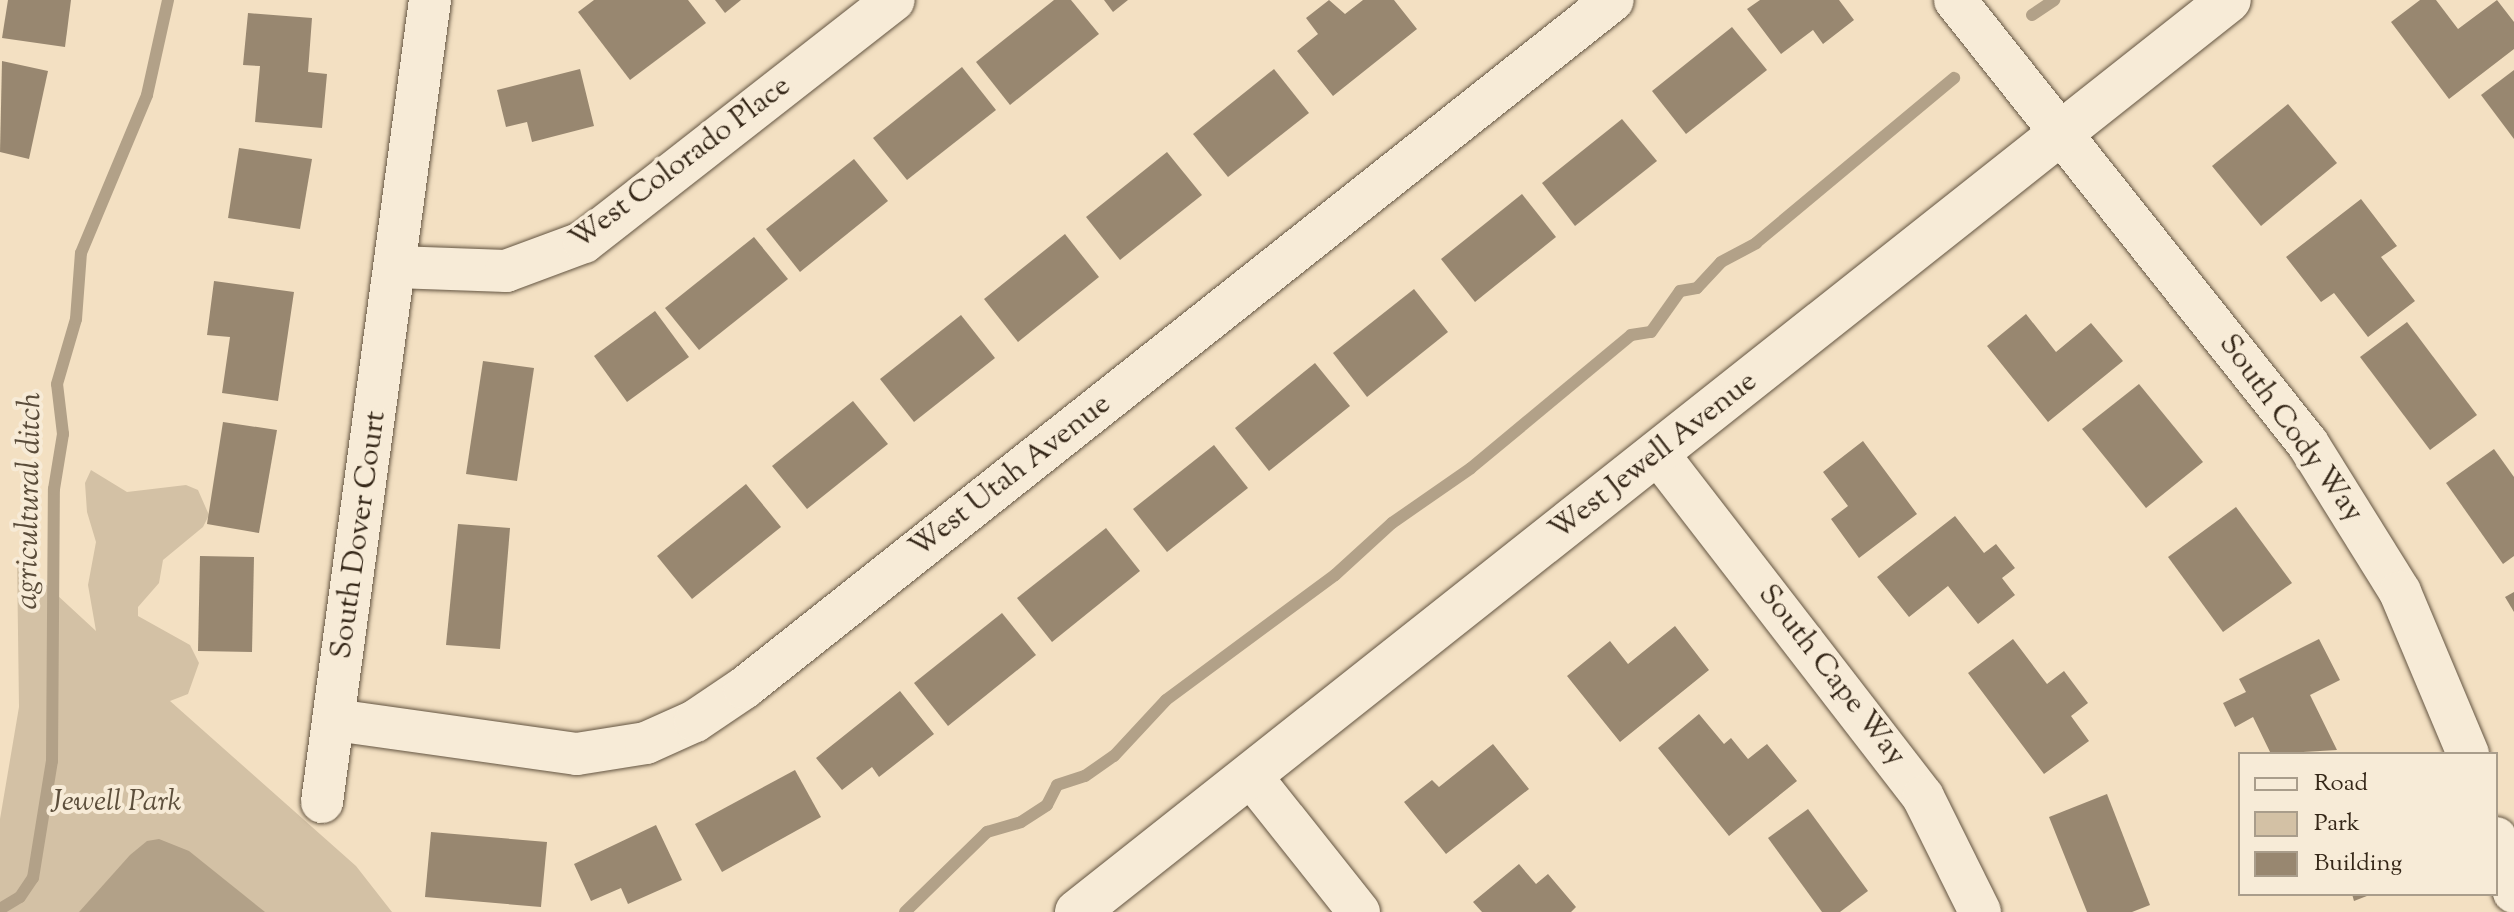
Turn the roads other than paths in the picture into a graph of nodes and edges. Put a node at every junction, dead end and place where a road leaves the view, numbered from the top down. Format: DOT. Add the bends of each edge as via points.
graph roads {
  1 [pos="430,0"];
  2 [pos="894,0"];
  3 [pos="1613,0"];
  4 [pos="1955,0"];
  5 [pos="2229,0"];
  6 [pos="2062,133"];
  7 [pos="396,267"];
  8 [pos="1658,454"];
  9 [pos="335,720"];
  10 [pos="2467,752"];
  11 [pos="1250,775"];
  12 [pos="322,802"];
  13 [pos="2498,844"];
  14 [pos="2514,892"];
  15 [pos="1077,912"];
  16 [pos="1359,912"];
  17 [pos="1980,912"];
  1 -- 7 [label="street, South Dover Court"];
  2 -- 7 [label="street, West Colorado Place" via="584,242 506,271"];
  3 -- 9 [label="street, West Utah Avenue" via="744,688 695,721 646,743 577,754"];
  4 -- 6 [label="street, South Cody Way"];
  5 -- 6 [label="main road, West Jewell Avenue"];
  6 -- 8 [label="main road, West Jewell Avenue"];
  6 -- 10 [label="street, South Cody Way" via="2308,444 2346,500 2422,636"];
  7 -- 9 [label="street, South Dover Court"];
  8 -- 11 [label="main road, West Jewell Avenue"];
  8 -- 17 [label="street, South Cape Way" via="1915,787 1948,839"];
  9 -- 12 [label="street, South Dover Court"];
  11 -- 15 [label="main road, West Jewell Avenue"];
  11 -- 16 [label="street"];
  13 -- 14 [label="street"];
}
